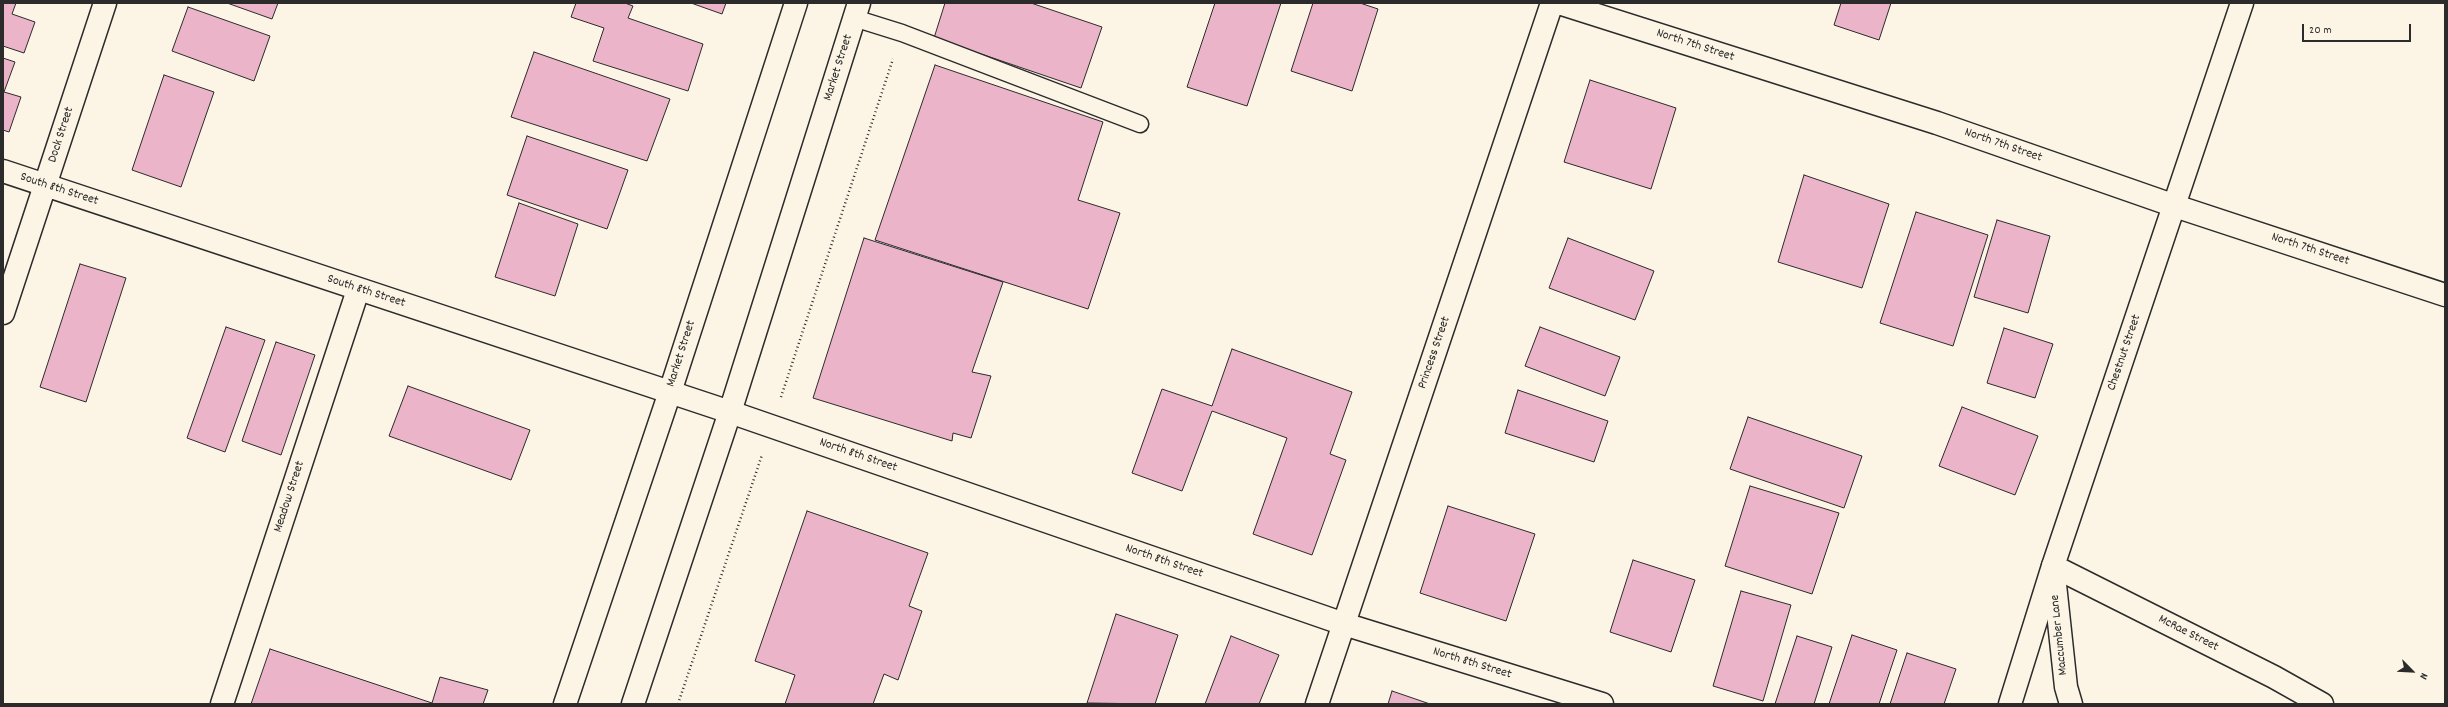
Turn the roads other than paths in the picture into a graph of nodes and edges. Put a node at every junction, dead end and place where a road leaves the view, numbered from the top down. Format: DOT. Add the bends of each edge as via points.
graph roads {
  1 [pos="105,3"];
  2 [pos="796,3"];
  3 [pos="1552,3"];
  4 [pos="1559,3"];
  5 [pos="2242,3"];
  6 [pos="857,11"];
  7 [pos="1140,124"];
  8 [pos="3,171"];
  9 [pos="45,185"];
  10 [pos="2175,206"];
  11 [pos="358,290"];
  12 [pos="2445,295"];
  13 [pos="3,313"];
  14 [pos="670,392"];
  15 [pos="730,412"];
  16 [pos="2053,566"];
  17 [pos="1344,624"];
  18 [pos="222,704"];
  19 [pos="565,704"];
  20 [pos="632,704"];
  21 [pos="1318,704"];
  22 [pos="1602,704"];
  23 [pos="2010,704"];
  24 [pos="2072,704"];
  25 [pos="2322,704"];
  1 -- 9 [label="street, Dock Street"];
  2 -- 14 [label="street, Market Street"];
  3 -- 17 [label="street, Princess Street"];
  4 -- 10 [label="street, North 7th Street" via="1937,123"];
  5 -- 10 [label="street, Chestnut Street"];
  6 -- 7 [label="lane" via="902,32"];
  6 -- 15 [label="street, Market Street"];
  8 -- 9 [label="street, South 8th Street"];
  9 -- 11 [label="street, South 8th Street"];
  9 -- 13 [label="street, Dock Street"];
  10 -- 12 [label="street, North 7th Street"];
  10 -- 16 [label="street, Chestnut Street"];
  11 -- 14 [label="street, South 8th Street"];
  11 -- 18 [label="street, Meadow Street"];
  14 -- 15 [label="street, South 8th Street"];
  14 -- 19 [label="street, Market Street"];
  15 -- 17 [label="street, North 8th Street"];
  15 -- 20 [label="street, Market Street"];
  16 -- 23 [label="street, Chestnut Street"];
  16 -- 24 [label="street, Maccumber Lane" via="2066,686"];
  16 -- 25 [label="street, McRae Street" via="2274,677"];
  17 -- 21 [label="street, Princess Street"];
  17 -- 22 [label="street, North 8th Street"];
}
